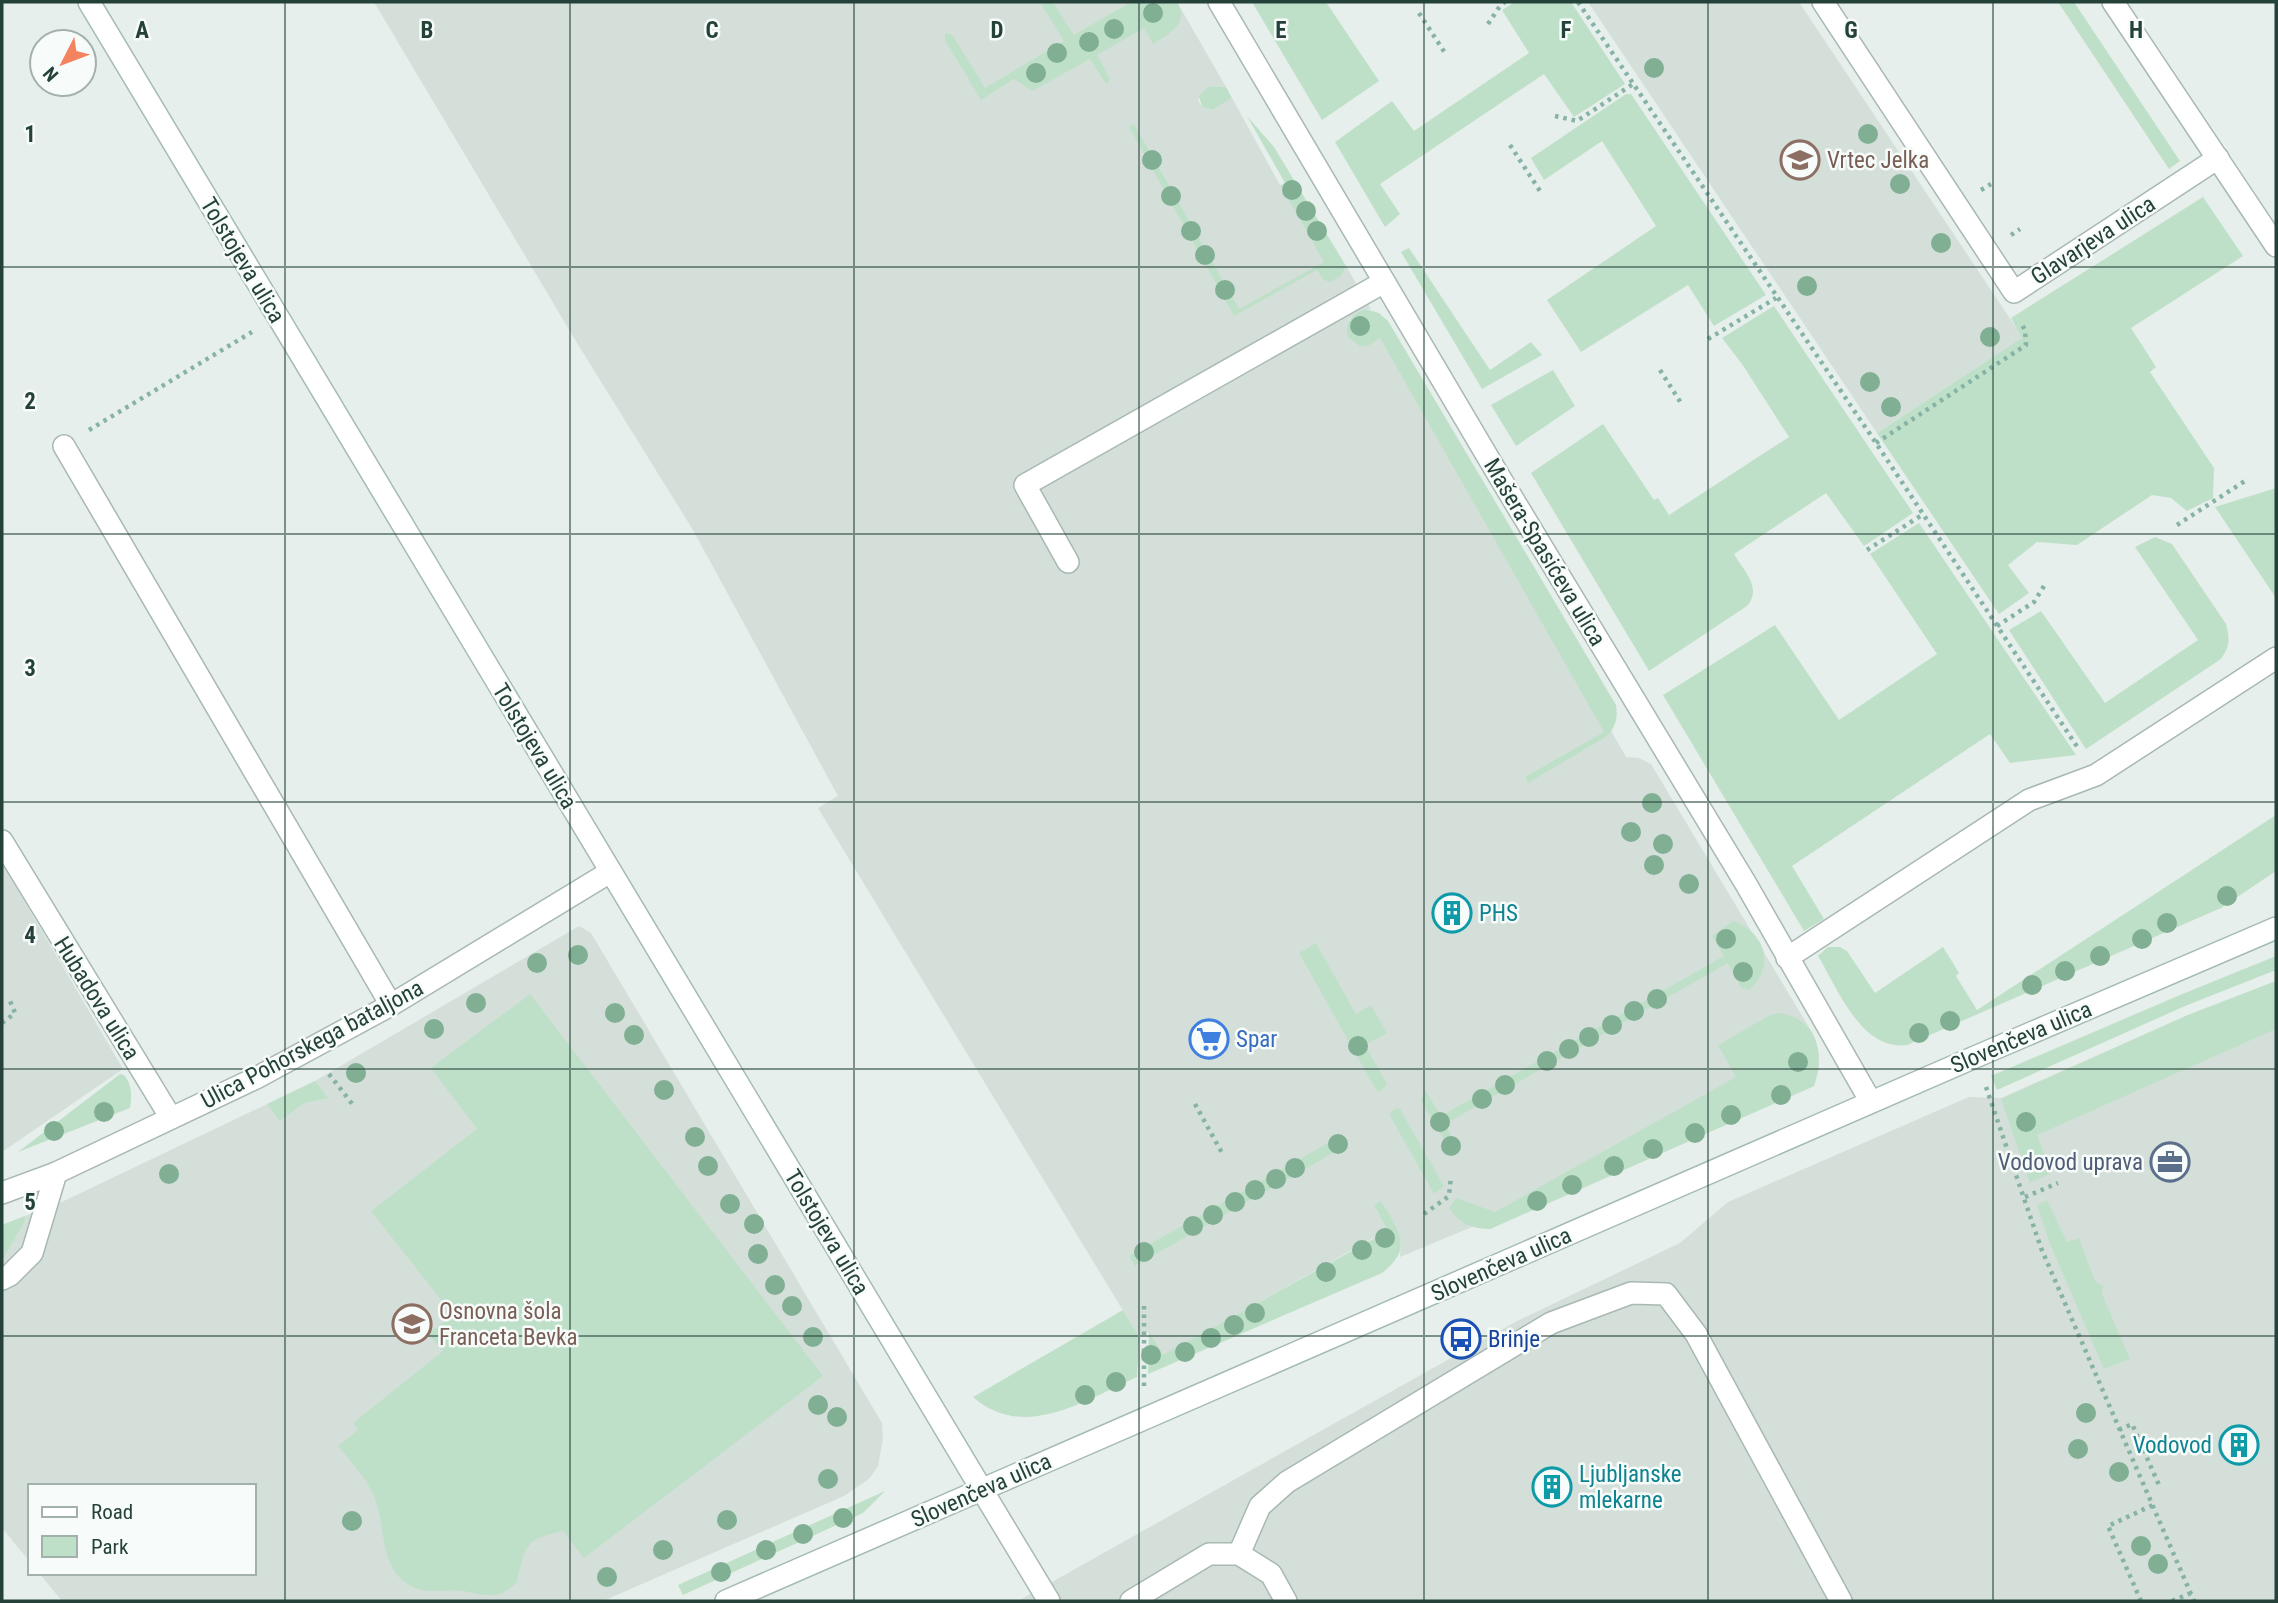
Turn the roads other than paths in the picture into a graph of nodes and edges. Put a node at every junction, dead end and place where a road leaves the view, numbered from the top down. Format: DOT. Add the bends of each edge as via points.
graph roads {
  1 [pos="89,2"];
  2 [pos="1219,2"];
  3 [pos="1822,2"];
  4 [pos="2113,2"];
  5 [pos="2218,158"];
  6 [pos="2276,246"];
  7 [pos="1384,282"];
  8 [pos="64,446"];
  9 [pos="1068,562"];
  10 [pos="2276,658"];
  11 [pos="2,841"];
  12 [pos="610,872"];
  13 [pos="2276,928"];
  14 [pos="1787,958"];
  15 [pos="391,1005"];
  16 [pos="1871,1102"];
  17 [pos="171,1118"];
  18 [pos="56,1173"];
  19 [pos="2,1193"];
  20 [pos="2,1279"];
  21 [pos="982,1490"];
  22 [pos="1239,1554"];
  23 [pos="726,1601"];
  24 [pos="1049,1601"];
  25 [pos="1130,1601"];
  26 [pos="1286,1601"];
  27 [pos="1841,1601"];
  1 -- 12 [label="street, Tolstojeva ulica"];
  2 -- 7 [label="street, Mašera-Spasićeva ulica"];
  3 -- 5 [label="street, Glavarjeva ulica" via="2014,292"];
  4 -- 5 [label="street"];
  5 -- 6 [label="street"];
  7 -- 9 [label="street" via="1025,485"];
  7 -- 14 [label="street, Mašera-Spasićeva ulica"];
  8 -- 15 [label="street"];
  10 -- 14 [label="street" via="2096,775 2029,800"];
  11 -- 17 [label="street, Hubadova ulica"];
  12 -- 15 [label="street, Ulica Pohorskega bataljona"];
  12 -- 21 [label="street, Tolstojeva ulica"];
  13 -- 16 [label="street, Slovenčeva ulica"];
  14 -- 16 [label="street, Mašera-Spasićeva ulica"];
  15 -- 17 [label="street, Ulica Pohorskega bataljona"];
  16 -- 21 [label="street, Slovenčeva ulica"];
  17 -- 18 [label="street, Ulica Pohorskega bataljona"];
  18 -- 19 [label="street, Ulica Pohorskega bataljona"];
  18 -- 20 [label="street" via="32,1253"];
  21 -- 23 [label="street, Slovenčeva ulica"];
  21 -- 24 [label="street, Tolstojeva ulica"];
  22 -- 25 [label="street" via="1209,1554"];
  22 -- 26 [label="street" via="1271,1574"];
  22 -- 27 [label="street" via="1261,1506 1287,1482 1551,1323 1631,1293 1666,1294 1696,1334"];
}
